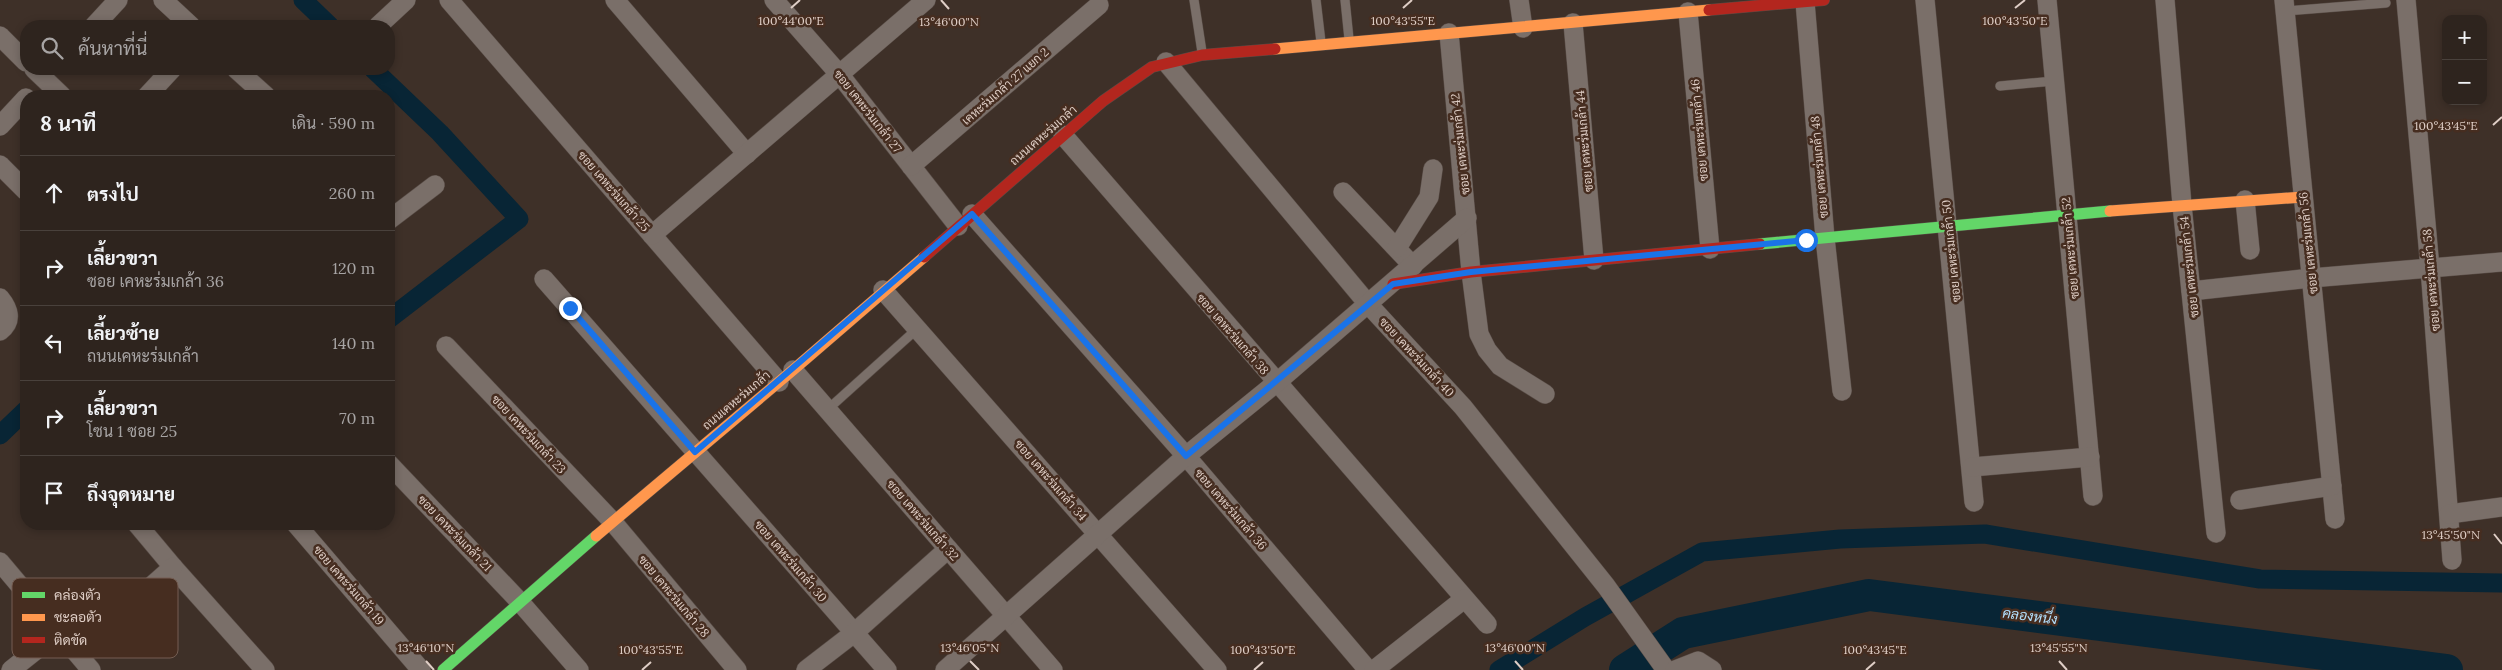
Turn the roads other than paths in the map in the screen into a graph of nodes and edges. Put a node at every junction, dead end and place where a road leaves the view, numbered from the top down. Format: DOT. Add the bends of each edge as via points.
graph roads {
  1 [pos="118,0"];
  2 [pos="163,0"];
  3 [pos="406,0"];
  4 [pos="450,0"];
  5 [pos="615,0"];
  6 [pos="774,0"];
  7 [pos="926,0"];
  8 [pos="1194,0"];
  9 [pos="1316,0"];
  10 [pos="1346,0"];
  11 [pos="1519,0"];
  12 [pos="1824,0"];
  13 [pos="1925,0"];
  14 [pos="2047,0"];
  15 [pos="2165,0"];
  16 [pos="2406,0"];
  17 [pos="1805,2"];
  18 [pos="2386,3"];
  19 [pos="1099,5"];
  20 [pos="2284,5"];
  21 [pos="1688,12"];
  22 [pos="100,20"];
  23 [pos="185,20"];
  24 [pos="384,20"];
  25 [pos="1573,23"];
  26 [pos="1523,28"];
  27 [pos="1449,33"];
  28 [pos="0,36"];
  29 [pos="1350,42"];
  30 [pos="1321,44"];
  31 [pos="1202,55"];
  32 [pos="20,56"];
  33 [pos="1166,62"];
  34 [pos="42,75"];
  35 [pos="46,75"];
  36 [pos="166,75"];
  37 [pos="242,75"];
  38 [pos="840,75"];
  39 [pos="2054,80"];
  40 [pos="2000,86"];
  41 [pos="32,90"];
  42 [pos="58,90"];
  43 [pos="153,90"];
  44 [pos="258,90"];
  45 [pos="20,105"];
  46 [pos="0,126"];
  47 [pos="1062,135"];
  48 [pos="747,154"];
  49 [pos="0,165"];
  50 [pos="911,166"];
  51 [pos="1433,169"];
  52 [pos="20,185"];
  53 [pos="436,185"];
  54 [pos="1343,192"];
  55 [pos="2303,197"];
  56 [pos="2245,200"];
  57 [pos="2182,205"];
  58 [pos="395,213"];
  59 [pos="2066,214"];
  60 [pos="1467,218"];
  61 [pos="965,220"];
  62 [pos="1949,226"];
  63 [pos="652,235"];
  64 [pos="1825,238"];
  65 [pos="1397,248"];
  66 [pos="1710,249"];
  67 [pos="2250,250"];
  68 [pos="1594,260"];
  69 [pos="2502,262"];
  70 [pos="1470,263"];
  71 [pos="1413,266"];
  72 [pos="2430,268"];
  73 [pos="544,278"];
  74 [pos="2311,278"];
  75 [pos="1393,284"];
  76 [pos="883,290"];
  77 [pos="2192,291"];
  78 [pos="0,298"];
  79 [pos="1368,304"];
  80 [pos="918,329"];
  81 [pos="0,331"];
  82 [pos="446,346"];
  83 [pos="786,376"];
  84 [pos="1276,383"];
  85 [pos="1842,391"];
  86 [pos="1545,394"];
  87 [pos="827,410"];
  88 [pos="695,452"];
  89 [pos="1186,456"];
  90 [pos="2090,457"];
  91 [pos="1972,467"];
  92 [pos="395,470"];
  93 [pos="2332,486"];
  94 [pos="2093,496"];
  95 [pos="2240,500"];
  96 [pos="1974,502"];
  97 [pos="2502,507"];
  98 [pos="2449,514"];
  99 [pos="2335,519"];
  100 [pos="612,522"];
  101 [pos="142,530"];
  102 [pos="301,530"];
  103 [pos="1097,533"];
  104 [pos="2216,533"];
  105 [pos="948,549"];
  106 [pos="2452,560"];
  107 [pos="0,562"];
  108 [pos="173,568"];
  109 [pos="14,578"];
  110 [pos="162,578"];
  111 [pos="1464,600"];
  112 [pos="520,602"];
  113 [pos="1006,614"];
  114 [pos="1487,624"];
  115 [pos="854,633"];
  116 [pos="26,658"];
  117 [pos="82,658"];
  118 [pos="11,670"];
  119 [pos="91,670"];
  120 [pos="265,670"];
  121 [pos="421,670"];
  122 [pos="443,670"];
  123 [pos="579,670"];
  124 [pos="737,670"];
  125 [pos="806,670"];
  126 [pos="887,670"];
  127 [pos="945,670"];
  128 [pos="1053,670"];
  129 [pos="1217,670"];
  130 [pos="1368,670"];
  131 [pos="1374,670"];
  132 [pos="1666,670"];
  133 [pos="1675,670"];
  134 [pos="1712,670"];
  1 -- 22 [label="street"];
  2 -- 23 [label="street"];
  3 -- 24 [label="street"];
  4 -- 63 [label="street, ซอย เคหะร่มเกล้า 25"];
  5 -- 48 [label="street"];
  6 -- 38 [label="street, ซอย เคหะร่มเกล้า 27"];
  7 -- 38 [label="street"];
  8 -- 31 [label="lane"];
  9 -- 30 [label="lane"];
  10 -- 29 [label="lane"];
  11 -- 26 [label="street"];
  12 -- 17 [label="street, ถนนเคหะร่มเกล้า"];
  13 -- 62 [label="street, ซอย เคหะร่มเกล้า 50"];
  14 -- 39 [label="street, ซอย เคหะร่มเกล้า 52"];
  15 -- 57 [label="street, ซอย เคหะร่มเกล้า 54"];
  16 -- 72 [label="street, ซอย เคหะร่มเกล้า 58"];
  17 -- 21 [label="street, ถนนเคหะร่มเกล้า"];
  17 -- 64 [label="street, ซอย เคหะร่มเกล้า 48"];
  18 -- 20 [label="lane"];
  19 -- 50 [label="street, เคหะร่มเกล้า 27 แยก 2"];
  20 -- 55 [label="street, ซอย เคหะร่มเกล้า 56"];
  21 -- 25 [label="street, ถนนเคหะร่มเกล้า"];
  21 -- 66 [label="street, ซอย เคหะร่มเกล้า 46"];
  25 -- 26 [label="street, ถนนเคหะร่มเกล้า"];
  25 -- 68 [label="street, ซอย เคหะร่มเกล้า 44"];
  26 -- 27 [label="street, ถนนเคหะร่มเกล้า"];
  27 -- 29 [label="street, ถนนเคหะร่มเกล้า"];
  27 -- 60 [label="street, ซอย เคหะร่มเกล้า 42"];
  28 -- 32 [label="street"];
  29 -- 30 [label="street, ถนนเคหะร่มเกล้า"];
  30 -- 31 [label="street, ถนนเคหะร่มเกล้า"];
  31 -- 33 [label="street, ถนนเคหะร่มเกล้า"];
  33 -- 47 [label="street, ถนนเคหะร่มเกล้า" via="1128,81"];
  33 -- 79 [label="street, ซอย เคหะร่มเกล้า 40"];
  34 -- 41 [label="street"];
  35 -- 42 [label="street"];
  36 -- 43 [label="street"];
  37 -- 44 [label="street"];
  38 -- 48 [label="street"];
  38 -- 50 [label="street, ซอย เคหะร่มเกล้า 27"];
  39 -- 40 [label="lane"];
  39 -- 59 [label="street, ซอย เคหะร่มเกล้า 52"];
  45 -- 46 [label="street"];
  47 -- 61 [label="street, ถนนเคหะร่มเกล้า"];
  47 -- 84 [label="street, ซอย เคหะร่มเกล้า 38"];
  48 -- 63 [label="street"];
  49 -- 52 [label="street"];
  50 -- 61 [label="street, ซอย เคหะร่มเกล้า 27"];
  51 -- 65 [label="street" via="1429,197"];
  53 -- 58 [label="street"];
  54 -- 65 [label="street"];
  55 -- 56 [label="street"];
  55 -- 74 [label="street, ซอย เคหะร่มเกล้า 56"];
  56 -- 57 [label="street"];
  56 -- 67 [label="street"];
  57 -- 59 [label="street"];
  57 -- 77 [label="street, ซอย เคหะร่มเกล้า 54"];
  59 -- 62 [label="street"];
  59 -- 90 [label="street, ซอย เคหะร่มเกล้า 52"];
  60 -- 70 [label="street, ซอย เคหะร่มเกล้า 42"];
  60 -- 71 [label="street"];
  61 -- 76 [label="street, ถนนเคหะร่มเกล้า"];
  61 -- 89 [label="street, ซอย เคหะร่มเกล้า 36"];
  62 -- 64 [label="street"];
  62 -- 91 [label="street, ซอย เคหะร่มเกล้า 50"];
  63 -- 83 [label="street, ซอย เคหะร่มเกล้า 25"];
  64 -- 66 [label="street"];
  64 -- 85 [label="street, ซอย เคหะร่มเกล้า 48"];
  65 -- 71 [label="street"];
  66 -- 68 [label="street"];
  68 -- 70 [label="street"];
  69 -- 72 [label="street"];
  70 -- 75 [label="street"];
  70 -- 86 [label="street, ซอย เคหะร่มเกล้า 42" via="1479,334 1487,350 1500,366"];
  71 -- 75 [label="street"];
  72 -- 74 [label="street"];
  72 -- 98 [label="street, ซอย เคหะร่มเกล้า 58"];
  73 -- 88 [label="street, ซอย เคหะร่มเกล้า 30"];
  74 -- 77 [label="street"];
  74 -- 93 [label="street, ซอย เคหะร่มเกล้า 56"];
  75 -- 79 [label="street"];
  76 -- 80 [label="street, ซอย เคหะร่มเกล้า 34"];
  76 -- 83 [label="street, ถนนเคหะร่มเกล้า"];
  77 -- 104 [label="street, ซอย เคหะร่มเกล้า 54"];
  78 -- 81 [label="street" via="8,308 9,316"];
  79 -- 84 [label="street"];
  79 -- 132 [label="street, ซอย เคหะร่มเกล้า 40" via="1463,407 1606,586"];
  80 -- 87 [label="lane"];
  80 -- 103 [label="street, ซอย เคหะร่มเกล้า 34"];
  82 -- 100 [label="street, ซอย เคหะร่มเกล้า 23"];
  83 -- 87 [label="street, ซอย เคหะร่มเกล้า 32"];
  83 -- 88 [label="street, ถนนเคหะร่มเกล้า"];
  84 -- 89 [label="street"];
  84 -- 111 [label="street, ซอย เคหะร่มเกล้า 38"];
  87 -- 105 [label="street, ซอย เคหะร่มเกล้า 32"];
  88 -- 100 [label="street, ถนนเคหะร่มเกล้า"];
  88 -- 115 [label="street, ซอย เคหะร่มเกล้า 30"];
  89 -- 103 [label="street"];
  89 -- 130 [label="street, ซอย เคหะร่มเกล้า 36"];
  90 -- 91 [label="street"];
  90 -- 94 [label="street, ซอย เคหะร่มเกล้า 52"];
  91 -- 96 [label="street, ซอย เคหะร่มเกล้า 50"];
  92 -- 112 [label="street, ซอย เคหะร่มเกล้า 21"];
  93 -- 95 [label="street"];
  93 -- 99 [label="street, ซอย เคหะร่มเกล้า 56"];
  97 -- 98 [label="street"];
  98 -- 106 [label="street, ซอย เคหะร่มเกล้า 58"];
  100 -- 112 [label="street, ถนนเคหะร่มเกล้า"];
  100 -- 124 [label="street, ซอย เคหะร่มเกล้า 28"];
  101 -- 108 [label="street"];
  102 -- 121 [label="street, ซอย เคหะร่มเกล้า 19"];
  103 -- 113 [label="street"];
  103 -- 129 [label="street, ซอย เคหะร่มเกล้า 34"];
  105 -- 113 [label="street, ซอย เคหะร่มเกล้า 32"];
  105 -- 115 [label="street"];
  107 -- 109 [label="street"];
  108 -- 110 [label="street"];
  108 -- 120 [label="street"];
  111 -- 114 [label="street, ซอย เคหะร่มเกล้า 38"];
  111 -- 131 [label="street"];
  112 -- 122 [label="street, ถนนเคหะร่มเกล้า"];
  112 -- 123 [label="street, ซอย เคหะร่มเกล้า 21"];
  113 -- 127 [label="street"];
  113 -- 128 [label="street, ซอย เคหะร่มเกล้า 32"];
  115 -- 125 [label="street"];
  115 -- 126 [label="street, ซอย เคหะร่มเกล้า 30"];
  116 -- 118 [label="street"];
  117 -- 119 [label="street"];
  133 -- 134 [label="street" via="1698,661"];
}
